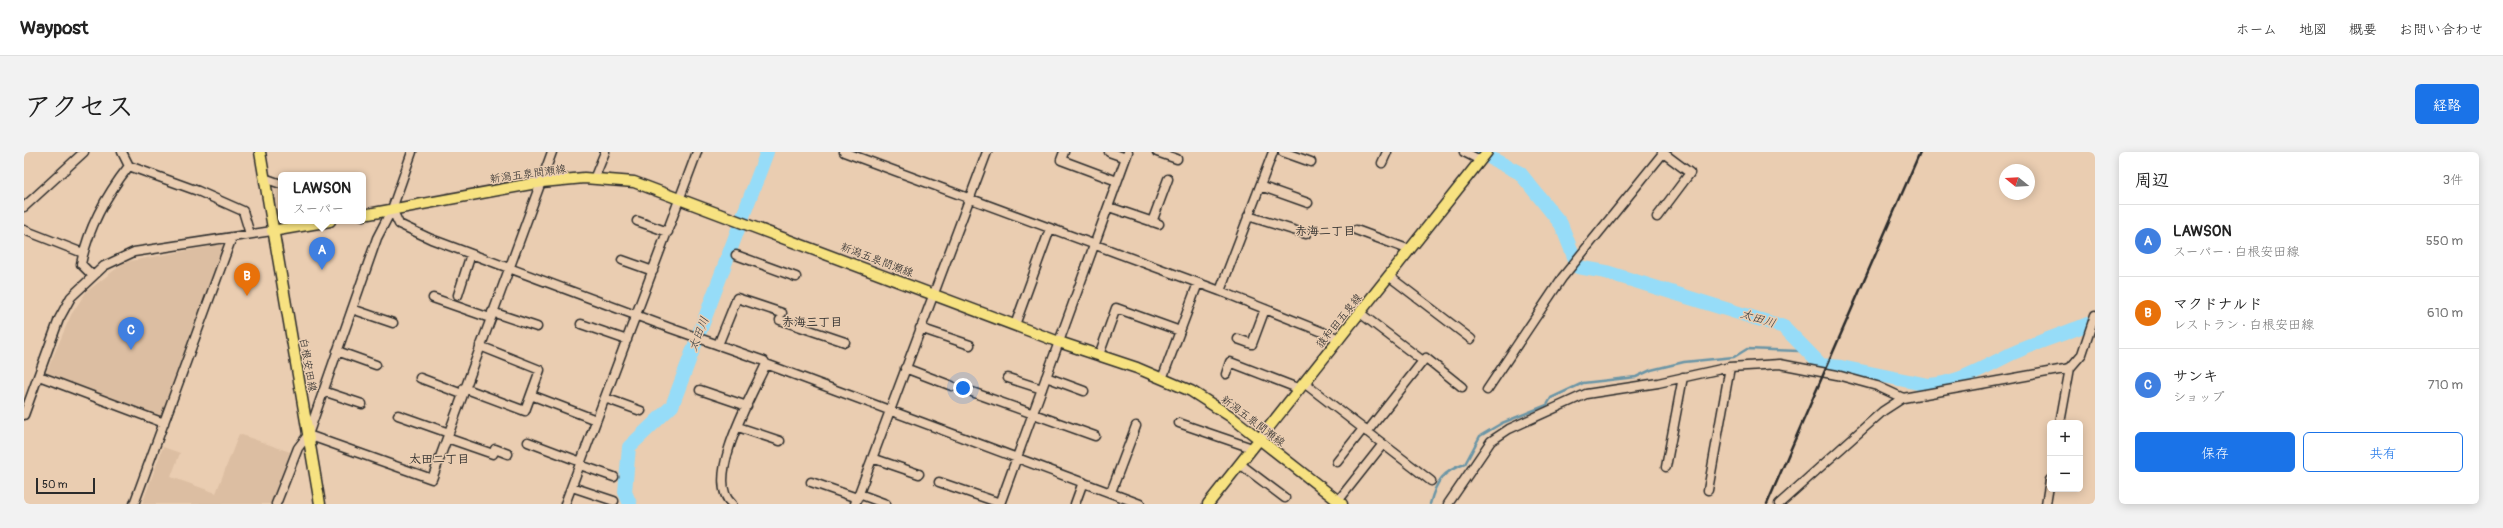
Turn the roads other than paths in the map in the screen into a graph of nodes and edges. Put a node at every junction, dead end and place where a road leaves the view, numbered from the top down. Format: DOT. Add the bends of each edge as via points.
graph roads {
  1 [pos="84,152"];
  2 [pos="122,152"];
  3 [pos="412,152"];
  4 [pos="552,152"];
  5 [pos="605,152"];
  6 [pos="697,152"];
  7 [pos="844,152"];
  8 [pos="987,152"];
  9 [pos="1064,152"];
  10 [pos="1109,152"];
  11 [pos="1157,152"];
  12 [pos="1273,152"];
  13 [pos="1283,152"];
  14 [pos="1387,152"];
  15 [pos="1464,152"];
  16 [pos="1663,152"];
  17 [pos="263,153"];
  18 [pos="1127,155"];
  19 [pos="1483,156"];
  20 [pos="1178,159"];
  21 [pos="1311,162"];
  22 [pos="1382,163"];
  23 [pos="129,166"];
  24 [pos="264,178"];
  25 [pos="594,179"];
  26 [pos="1168,179"];
  27 [pos="542,182"];
  28 [pos="1118,182"];
  29 [pos="278,183"];
  30 [pos="1260,186"];
  31 [pos="680,198"];
  32 [pos="969,199"];
  33 [pos="1308,203"];
  34 [pos="24,207"];
  35 [pos="1109,207"];
  36 [pos="392,209"];
  37 [pos="366,214"];
  38 [pos="1248,216"];
  39 [pos="1657,217"];
  40 [pos="637,221"];
  41 [pos="313,224"];
  42 [pos="1050,229"];
  43 [pos="24,230"];
  44 [pos="1356,230"];
  45 [pos="272,231"];
  46 [pos="668,232"];
  47 [pos="250,234"];
  48 [pos="1306,234"];
  49 [pos="232,237"];
  50 [pos="1093,246"];
  51 [pos="1410,250"];
  52 [pos="83,253"];
  53 [pos="471,254"];
  54 [pos="736,254"];
  55 [pos="622,260"];
  56 [pos="509,268"];
  57 [pos="653,271"];
  58 [pos="92,275"];
  59 [pos="1390,276"];
  60 [pos="796,277"];
  61 [pos="1198,283"];
  62 [pos="1220,291"];
  63 [pos="933,293"];
  64 [pos="458,295"];
  65 [pos="433,298"];
  66 [pos="352,309"];
  67 [pos="1265,309"];
  68 [pos="1360,313"];
  69 [pos="2095,314"];
  70 [pos="491,315"];
  71 [pos="636,315"];
  72 [pos="393,323"];
  73 [pos="581,324"];
  74 [pos="1015,325"];
  75 [pos="537,327"];
  76 [pos="920,328"];
  77 [pos="1180,331"];
  78 [pos="1238,339"];
  79 [pos="1340,339"];
  80 [pos="1471,339"];
  81 [pos="627,340"];
  82 [pos="845,342"];
  83 [pos="1059,342"];
  84 [pos="718,345"];
  85 [pos="970,345"];
  86 [pos="480,346"];
  87 [pos="337,351"];
  88 [pos="1098,355"];
  89 [pos="1423,361"];
  90 [pos="766,364"];
  91 [pos="376,365"];
  92 [pos="1730,367"];
  93 [pos="905,368"];
  94 [pos="2070,368"];
  95 [pos="1226,374"];
  96 [pos="38,376"];
  97 [pos="1046,377"];
  98 [pos="1683,377"];
  99 [pos="420,378"];
  100 [pos="1008,378"];
  101 [pos="1162,379"];
  102 [pos="952,386"];
  103 [pos="1302,386"];
  104 [pos="1462,387"];
  105 [pos="700,390"];
  106 [pos="1042,390"];
  107 [pos="1487,390"];
  108 [pos="323,391"];
  109 [pos="463,391"];
  110 [pos="1084,391"];
  111 [pos="972,392"];
  112 [pos="531,395"];
  113 [pos="605,398"];
  114 [pos="1903,398"];
  115 [pos="362,404"];
  116 [pos="748,406"];
  117 [pos="890,409"];
  118 [pos="641,411"];
  119 [pos="1033,413"];
  120 [pos="24,415"];
  121 [pos="398,415"];
  122 [pos="596,420"];
  123 [pos="2061,420"];
  124 [pos="164,423"];
  125 [pos="1179,423"];
  126 [pos="1136,426"];
  127 [pos="738,427"];
  128 [pos="1365,430"];
  129 [pos="308,435"];
  130 [pos="448,436"];
  131 [pos="1095,436"];
  132 [pos="780,441"];
  133 [pos="528,442"];
  134 [pos="1255,444"];
  135 [pos="1383,444"];
  136 [pos="508,454"];
  137 [pos="872,458"];
  138 [pos="1017,458"];
  139 [pos="1337,462"];
  140 [pos="580,464"];
  141 [pos="1240,464"];
  142 [pos="1666,467"];
  143 [pos="919,474"];
  144 [pos="614,477"];
  145 [pos="1431,481"];
  146 [pos="811,482"];
  147 [pos="940,482"];
  148 [pos="1083,482"];
  149 [pos="572,487"];
  150 [pos="1708,490"];
  151 [pos="1111,492"];
  152 [pos="2048,492"];
  153 [pos="1285,498"];
  154 [pos="857,499"];
  155 [pos="614,501"];
  156 [pos="1340,502"];
  157 [pos="134,504"];
  158 [pos="276,504"];
  159 [pos="320,504"];
  160 [pos="565,504"];
  161 [pos="732,504"];
  162 [pos="886,504"];
  163 [pos="1000,504"];
  164 [pos="1075,504"];
  165 [pos="1140,504"];
  166 [pos="1208,504"];
  167 [pos="1448,504"];
  168 [pos="1779,504"];
  169 [pos="2046,504"];
  1 -- 34 [label="street"];
  2 -- 23 [label="street"];
  3 -- 36 [label="street"];
  4 -- 27 [label="street"];
  5 -- 25 [label="street"];
  6 -- 31 [label="street"];
  7 -- 32 [label="street"];
  8 -- 32 [label="street"];
  9 -- 28 [label="street" via="1061,160"];
  10 -- 18 [label="street"];
  11 -- 20 [label="street"];
  12 -- 30 [label="street"];
  13 -- 21 [label="street"];
  14 -- 22 [label="street"];
  15 -- 19 [label="street"];
  16 -- 39 [label="street" via="1690,173"];
  16 -- 107 [label="street" via="1572,265"];
  17 -- 24 [label="main road, 白根安田線"];
  18 -- 28 [label="street"];
  19 -- 51 [label="main road, 猿和田五泉線"];
  23 -- 47 [label="street" via="198,191 243,211"];
  23 -- 52 [label="street" via="109,192"];
  24 -- 29 [label="street"];
  24 -- 45 [label="main road, 白根安田線"];
  25 -- 27 [label="main road, 新潟五泉間瀬線"];
  25 -- 31 [label="main road, 新潟五泉間瀬線" via="634,182"];
  26 -- 35 [label="street" via="1156,223"];
  27 -- 36 [label="main road, 新潟五泉間瀬線"];
  27 -- 56 [label="street"];
  28 -- 35 [label="street"];
  30 -- 33 [label="street"];
  30 -- 38 [label="street"];
  31 -- 46 [label="street"];
  31 -- 63 [label="main road, 新潟五泉間瀬線"];
  32 -- 42 [label="street"];
  32 -- 63 [label="street"];
  35 -- 50 [label="street"];
  36 -- 37 [label="main road, 新潟五泉間瀬線"];
  36 -- 53 [label="street" via="399,224"];
  36 -- 66 [label="street" via="376,238"];
  38 -- 48 [label="street"];
  38 -- 62 [label="street"];
  40 -- 46 [label="street"];
  41 -- 45 [label="main road"];
  42 -- 50 [label="street"];
  42 -- 74 [label="street"];
  43 -- 52 [label="street"];
  44 -- 51 [label="street"];
  45 -- 47 [label="street"];
  45 -- 129 [label="main road, 白根安田線"];
  46 -- 57 [label="street"];
  47 -- 49 [label="street"];
  49 -- 58 [label="street" via="134,252 104,266"];
  49 -- 124 [label="street"];
  50 -- 61 [label="street"];
  50 -- 83 [label="street"];
  51 -- 59 [label="main road, 猿和田五泉線"];
  52 -- 58 [label="street" via="81,264"];
  53 -- 56 [label="street"];
  53 -- 64 [label="street"];
  54 -- 60 [label="street"];
  55 -- 57 [label="street"];
  56 -- 70 [label="street"];
  56 -- 71 [label="street"];
  57 -- 71 [label="street"];
  58 -- 96 [label="street" via="71,296"];
  59 -- 68 [label="main road, 猿和田五泉線"];
  59 -- 80 [label="street"];
  61 -- 62 [label="street"];
  61 -- 77 [label="street"];
  62 -- 67 [label="street"];
  63 -- 74 [label="main road, 新潟五泉間瀬線"];
  63 -- 76 [label="street"];
  65 -- 70 [label="street"];
  66 -- 72 [label="street"];
  66 -- 87 [label="street"];
  67 -- 78 [label="street" via="1252,344"];
  67 -- 79 [label="street"];
  68 -- 79 [label="main road, 猿和田五泉線"];
  68 -- 89 [label="street"];
  69 -- 94 [label="street" via="2082,354"];
  70 -- 75 [label="street"];
  70 -- 86 [label="street"];
  71 -- 81 [label="street"];
  71 -- 84 [label="street"];
  73 -- 81 [label="street"];
  74 -- 83 [label="main road, 新潟五泉間瀬線"];
  76 -- 85 [label="street"];
  76 -- 93 [label="street"];
  77 -- 88 [label="street" via="1116,308"];
  77 -- 101 [label="street"];
  79 -- 103 [label="main road, 猿和田五泉線"];
  81 -- 113 [label="street"];
  82 -- 84 [label="street" via="737,298"];
  83 -- 88 [label="main road, 新潟五泉間瀬線"];
  83 -- 97 [label="street"];
  84 -- 90 [label="street" via="764,361"];
  86 -- 109 [label="street"];
  86 -- 112 [label="street" via="540,370"];
  87 -- 91 [label="street"];
  87 -- 108 [label="street"];
  88 -- 101 [label="main road, 新潟五泉間瀬線"];
  89 -- 104 [label="street" via="1426,358"];
  89 -- 128 [label="street"];
  90 -- 116 [label="street"];
  90 -- 117 [label="street"];
  92 -- 98 [label="street"];
  92 -- 114 [label="street" via="1780,364 1857,380"];
  92 -- 150 [label="street"];
  93 -- 102 [label="street"];
  93 -- 117 [label="street"];
  94 -- 114 [label="street"];
  94 -- 123 [label="street"];
  95 -- 103 [label="street" via="1230,362"];
  96 -- 120 [label="street"];
  96 -- 124 [label="street"];
  97 -- 106 [label="street"];
  97 -- 110 [label="street"];
  98 -- 142 [label="street"];
  98 -- 167 [label="street" via="1586,394 1509,429 1491,442"];
  99 -- 109 [label="street"];
  100 -- 106 [label="street"];
  101 -- 134 [label="main road, 新潟五泉間瀬線" via="1190,391 1223,412"];
  103 -- 128 [label="street"];
  103 -- 134 [label="main road, 猿和田五泉線"];
  105 -- 116 [label="street"];
  106 -- 119 [label="street"];
  108 -- 115 [label="street"];
  108 -- 129 [label="street"];
  109 -- 112 [label="street" via="525,410"];
  109 -- 130 [label="street"];
  111 -- 119 [label="street"];
  112 -- 122 [label="street"];
  113 -- 118 [label="street"];
  113 -- 122 [label="street"];
  114 -- 168 [label="street" via="1883,411"];
  116 -- 127 [label="street"];
  117 -- 137 [label="street"];
  117 -- 138 [label="street"];
  119 -- 131 [label="street"];
  119 -- 138 [label="street"];
  121 -- 130 [label="street"];
  122 -- 140 [label="street"];
  124 -- 157 [label="street"];
  125 -- 134 [label="street"];
  126 -- 151 [label="street"];
  127 -- 132 [label="street"];
  127 -- 161 [label="street" via="724,459 722,482 728,501"];
  128 -- 135 [label="street"];
  128 -- 139 [label="street"];
  129 -- 130 [label="street" via="432,479"];
  129 -- 158 [label="street" via="298,448"];
  129 -- 159 [label="main road, 白根安田線"];
  130 -- 136 [label="street" via="493,454 495,450"];
  133 -- 140 [label="street"];
  134 -- 141 [label="main road, 猿和田五泉線"];
  134 -- 156 [label="main road, 新潟五泉間瀬線"];
  135 -- 145 [label="street"];
  135 -- 156 [label="street"];
  137 -- 143 [label="street"];
  137 -- 154 [label="street"];
  138 -- 148 [label="street"];
  138 -- 163 [label="street"];
  140 -- 144 [label="street"];
  140 -- 149 [label="street"];
  141 -- 153 [label="street"];
  141 -- 166 [label="main road, 猿和田五泉線"];
  146 -- 154 [label="street"];
  147 -- 163 [label="street"];
  148 -- 151 [label="street"];
  148 -- 164 [label="street"];
  149 -- 155 [label="street"];
  149 -- 160 [label="street"];
  151 -- 165 [label="street"];
  152 -- 169 [label="street"];
  154 -- 162 [label="street"];
}
